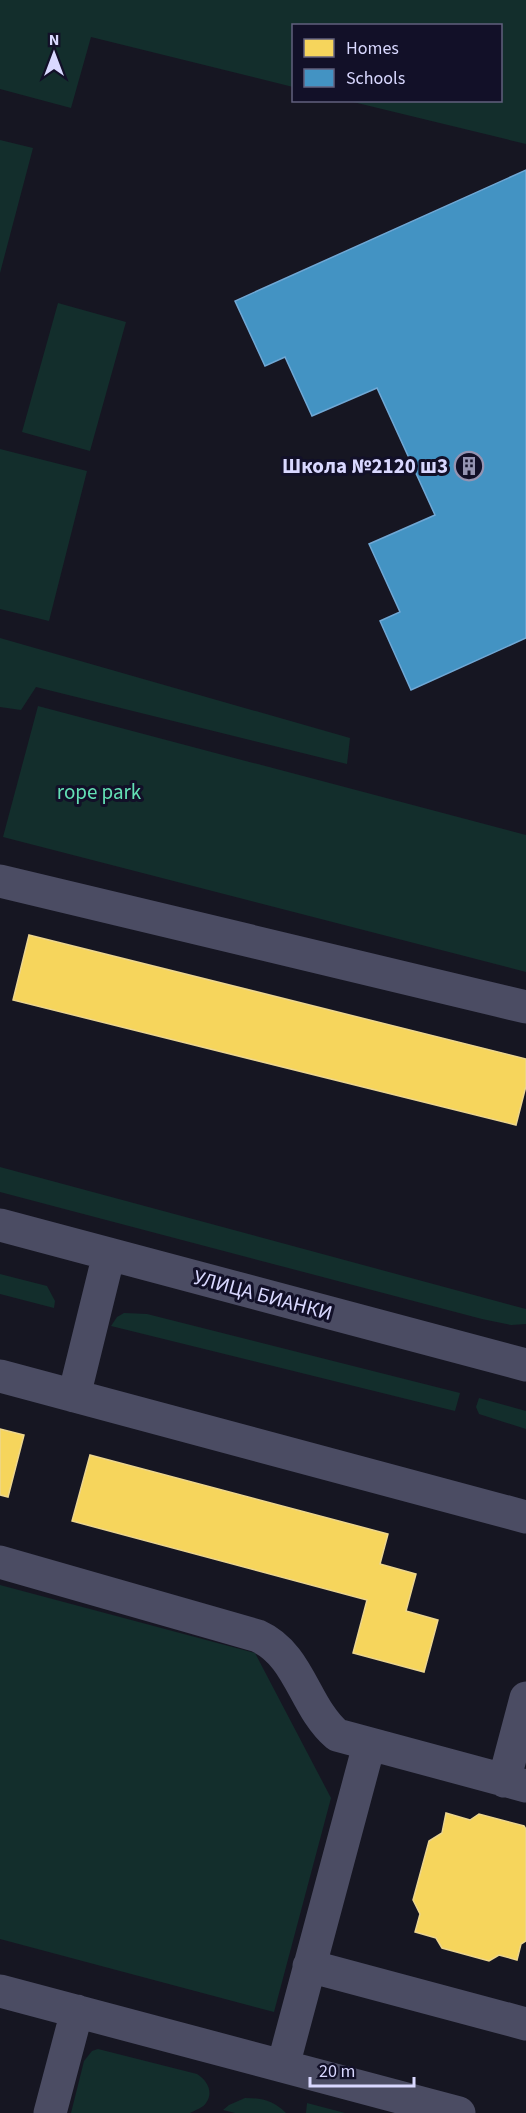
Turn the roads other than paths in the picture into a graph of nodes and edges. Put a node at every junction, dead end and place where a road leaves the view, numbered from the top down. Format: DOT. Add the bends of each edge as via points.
graph roads {
  1 [pos="0,881"];
  2 [pos="526,1007"];
  3 [pos="0,1225"];
  4 [pos="109,1254"];
  5 [pos="526,1365"];
  6 [pos="0,1376"];
  7 [pos="74,1396"];
  8 [pos="526,1517"];
  9 [pos="0,1562"];
  10 [pos="526,1698"];
  11 [pos="369,1745"];
  12 [pos="515,1783"];
  13 [pos="309,1966"];
  14 [pos="0,1990"];
  15 [pos="77,2011"];
  16 [pos="526,2024"];
  17 [pos="283,2066"];
  18 [pos="413,2107"];
  19 [pos="50,2113"];
  20 [pos="459,2113"];
  1 -- 2 [label="street"];
  3 -- 4 [label="street, УЛИЦА БИАНКИ"];
  4 -- 5 [label="street, УЛИЦА БИАНКИ"];
  4 -- 7 [label="street"];
  6 -- 7 [label="street"];
  7 -- 8 [label="street"];
  9 -- 11 [label="street" via="268,1640 288,1661 329,1728"];
  10 -- 12 [label="street"];
  11 -- 12 [label="street"];
  11 -- 13 [label="street"];
  13 -- 16 [label="street"];
  13 -- 17 [label="street"];
  14 -- 15 [label="street"];
  15 -- 17 [label="street"];
  15 -- 19 [label="street"];
  17 -- 18 [label="street"];
  18 -- 20 [label="street"];
}
